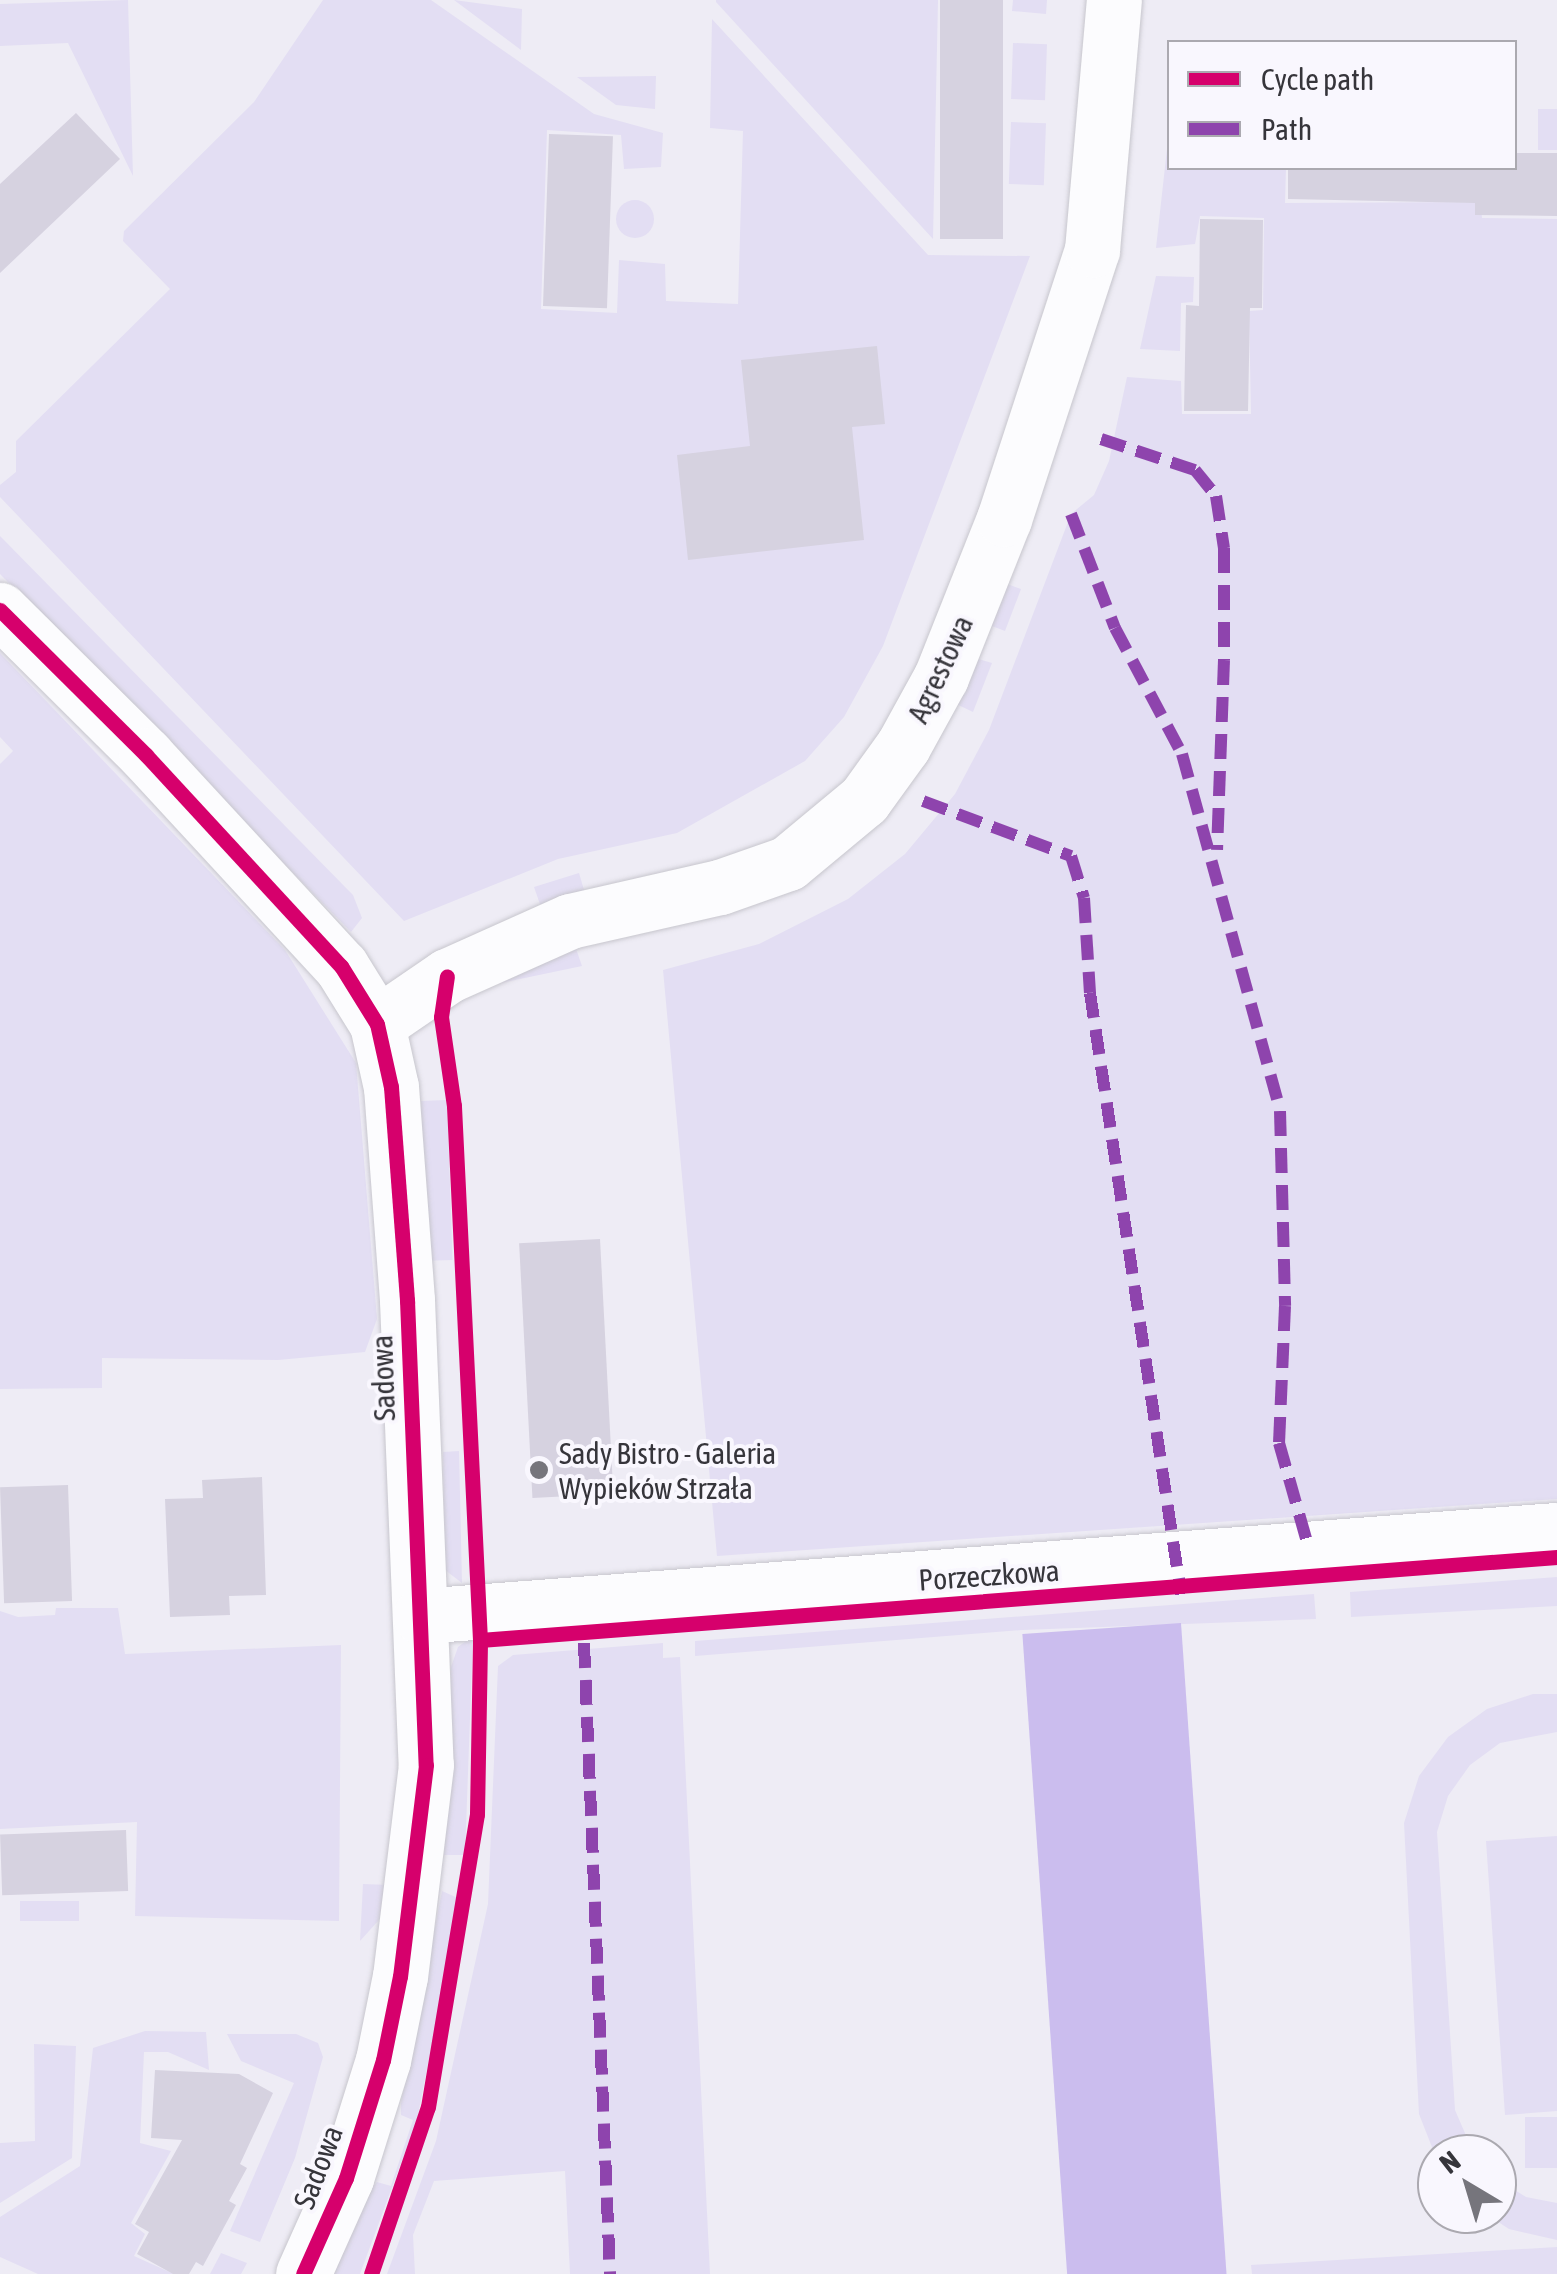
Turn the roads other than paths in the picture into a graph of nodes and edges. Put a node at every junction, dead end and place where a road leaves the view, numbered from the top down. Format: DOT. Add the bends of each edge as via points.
graph roads {
  1 [pos="1114,0"];
  2 [pos="0,610"];
  3 [pos="377,1024"];
  4 [pos="1557,1530"];
  5 [pos="420,1616"];
  6 [pos="303,2274"];
  1 -- 3 [label="street, Agrestowa" via="1092,250 1004,519 940,677 903,746 864,800 788,863 720,888 570,922 447,976"];
  2 -- 3 [label="street, Sadowa" via="323,944"];
  3 -- 5 [label="street, Sadowa" via="391,1087 407,1300"];
  4 -- 5 [label="street, Porzeczkowa"];
  5 -- 6 [label="street, Sadowa" via="426,1765 400,1976 346,2178"];
}
